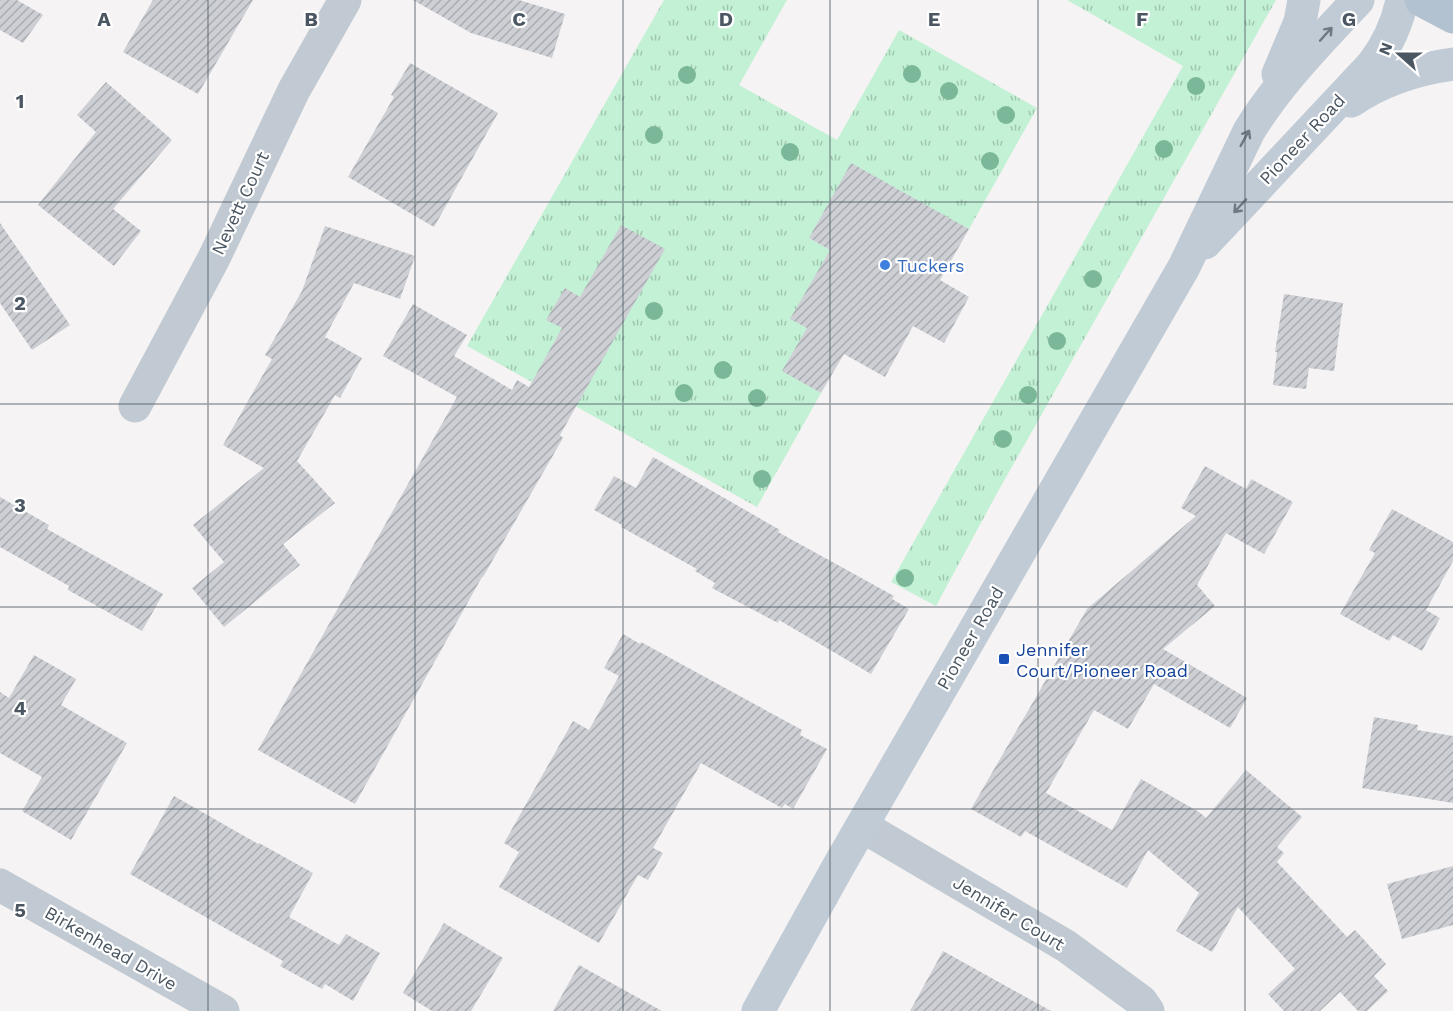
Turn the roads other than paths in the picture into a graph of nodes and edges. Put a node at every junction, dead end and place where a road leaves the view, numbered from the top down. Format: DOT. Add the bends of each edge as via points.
graph roads {
  1 [pos="345,0"];
  2 [pos="1304,0"];
  3 [pos="1358,0"];
  4 [pos="1402,0"];
  5 [pos="1421,0"];
  6 [pos="1453,17"];
  7 [pos="1453,64"];
  8 [pos="1261,111"];
  9 [pos="1309,132"];
  10 [pos="1184,267"];
  11 [pos="135,406"];
  12 [pos="862,826"];
  13 [pos="0,885"];
  14 [pos="190,1003"];
  15 [pos="223,1011"];
  16 [pos="758,1011"];
  17 [pos="1148,1011"];
  1 -- 11 [label="street, Nevett Court" via="294,90 214,258"];
  2 -- 8 [label="main road" via="1300,22"];
  8 -- 3 [label="main road, Pioneer Road, one-way"];
  4 -- 9 [label="main road, Pioneer Road" via="1385,48"];
  5 -- 6 [label="main road"];
  7 -- 9 [label="main road" via="1377,85"];
  10 -- 8 [label="main road, Pioneer Road, one-way"];
  9 -- 10 [label="main road, Pioneer Road, one-way"];
  10 -- 12 [label="main road, Pioneer Road"];
  12 -- 16 [label="main road, Pioneer Road"];
  12 -- 17 [label="street, Jennifer Court" via="1066,946 1141,1000"];
  13 -- 14 [label="street, Birkenhead Drive"];
  14 -- 15 [label="street, Birkenhead Drive"];
}
